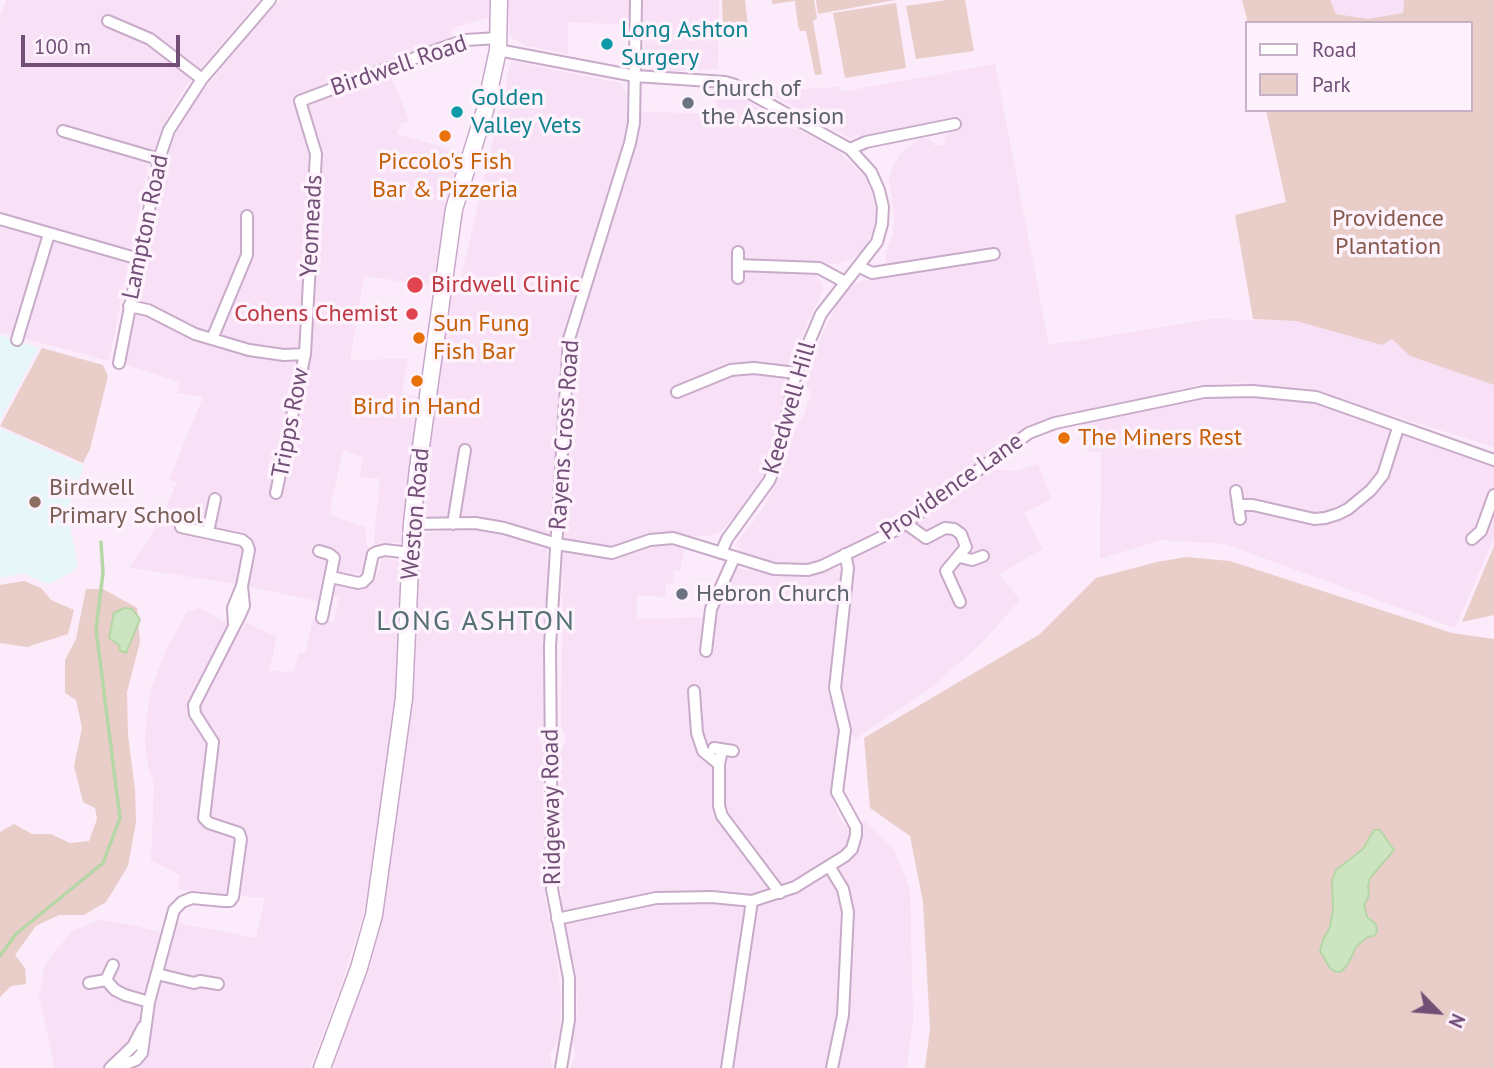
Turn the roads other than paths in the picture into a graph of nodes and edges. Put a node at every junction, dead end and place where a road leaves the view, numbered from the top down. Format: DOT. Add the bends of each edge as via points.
graph roads {
  1 [pos="270,0"];
  2 [pos="499,0"];
  3 [pos="636,0"];
  4 [pos="108,21"];
  5 [pos="499,44"];
  6 [pos="635,76"];
  7 [pos="202,79"];
  8 [pos="300,101"];
  9 [pos="955,124"];
  10 [pos="63,131"];
  11 [pos="850,149"];
  12 [pos="159,159"];
  13 [pos="247,216"];
  14 [pos="0,219"];
  15 [pos="49,234"];
  16 [pos="738,252"];
  17 [pos="994,254"];
  18 [pos="978,256"];
  19 [pos="139,259"];
  20 [pos="738,265"];
  21 [pos="860,267"];
  22 [pos="980,269"];
  23 [pos="738,278"];
  24 [pos="845,282"];
  25 [pos="129,306"];
  26 [pos="17,340"];
  27 [pos="212,340"];
  28 [pos="304,354"];
  29 [pos="119,363"];
  30 [pos="796,373"];
  31 [pos="677,393"];
  32 [pos="1398,428"];
  33 [pos="465,450"];
  34 [pos="1494,460"];
  35 [pos="1236,491"];
  36 [pos="276,493"];
  37 [pos="1494,495"];
  38 [pos="215,499"];
  39 [pos="1238,505"];
  40 [pos="1240,519"];
  41 [pos="905,523"];
  42 [pos="412,524"];
  43 [pos="453,524"];
  44 [pos="181,527"];
  45 [pos="208,532"];
  46 [pos="1472,539"];
  47 [pos="557,544"];
  48 [pos="319,551"];
  49 [pos="410,553"];
  50 [pos="721,553"];
  51 [pos="845,554"];
  52 [pos="984,556"];
  53 [pos="960,557"];
  54 [pos="734,558"];
  55 [pos="331,576"];
  56 [pos="965,580"];
  57 [pos="953,586"];
  58 [pos="960,602"];
  59 [pos="322,618"];
  60 [pos="706,651"];
  61 [pos="694,691"];
  62 [pos="723,750"];
  63 [pos="719,764"];
  64 [pos="828,866"];
  65 [pos="780,893"];
  66 [pos="752,901"];
  67 [pos="557,919"];
  68 [pos="113,965"];
  69 [pos="157,974"];
  70 [pos="106,980"];
  71 [pos="89,983"];
  72 [pos="218,984"];
  73 [pos="149,1002"];
  74 [pos="146,1021"];
  75 [pos="110,1068"];
  76 [pos="115,1068"];
  77 [pos="322,1068"];
  78 [pos="561,1068"];
  79 [pos="727,1068"];
  80 [pos="832,1068"];
  1 -- 7 [label="street, Lampton Road"];
  2 -- 5 [label="street, Weston Road"];
  3 -- 6 [label="street, Rayens Cross Road"];
  4 -- 7 [label="street" via="150,39"];
  5 -- 6 [label="street, Keedwell Hill"];
  5 -- 8 [label="street, Birdwell Road" via="465,40"];
  5 -- 42 [label="street, Weston Road" via="485,110 454,209"];
  6 -- 11 [label="street, Keedwell Hill" via="735,85"];
  6 -- 47 [label="street, Rayens Cross Road" via="630,143 569,339"];
  7 -- 12 [label="street, Lampton Road" via="169,130"];
  8 -- 28 [label="street, Yeomeads" via="316,155"];
  9 -- 11 [label="street"];
  10 -- 12 [label="street"];
  11 -- 21 [label="street, Keedwell Hill" via="871,172 883,207 877,242"];
  12 -- 19 [label="street, Lampton Road"];
  13 -- 27 [label="street" via="247,255"];
  14 -- 15 [label="street"];
  15 -- 19 [label="street"];
  15 -- 26 [label="street"];
  16 -- 20 [label="street"];
  17 -- 18 [label="street"];
  18 -- 21 [label="street" via="872,273"];
  18 -- 22 [label="street"];
  19 -- 25 [label="street, Lampton Road"];
  20 -- 23 [label="street"];
  20 -- 24 [label="street" via="818,268"];
  21 -- 24 [label="street, Keedwell Hill"];
  24 -- 30 [label="street, Keedwell Hill" via="821,314"];
  25 -- 27 [label="street" via="148,310"];
  25 -- 29 [label="street, Lampton Road"];
  27 -- 28 [label="street" via="266,353"];
  28 -- 36 [label="street, Tripps Row"];
  30 -- 31 [label="street" via="744,368 719,373 692,392"];
  30 -- 50 [label="street, Keedwell Hill" via="777,462"];
  32 -- 34 [label="street, Providence Lane"];
  32 -- 39 [label="street" via="1383,475 1338,514 1314,519"];
  32 -- 41 [label="street, Providence Lane" via="1301,394 1204,392 1029,433"];
  33 -- 43 [label="street"];
  35 -- 39 [label="street"];
  37 -- 46 [label="street" via="1481,531"];
  38 -- 45 [label="street"];
  39 -- 40 [label="street"];
  41 -- 51 [label="street, Providence Lane"];
  41 -- 53 [label="street" via="926,538 945,528 958,530 966,547"];
  42 -- 43 [label="street, Providence Lane"];
  42 -- 49 [label="street, Weston Road"];
  43 -- 47 [label="street, Providence Lane" via="503,528"];
  44 -- 45 [label="street"];
  45 -- 69 [label="street" via="242,540 249,550 242,586 244,606 194,705 213,742 204,818 239,832 241,839 233,897 230,901 192,898 174,910"];
  47 -- 50 [label="street, Providence Lane" via="612,553 650,540 673,538"];
  47 -- 67 [label="street, Ridgeway Road" via="550,646 552,889"];
  48 -- 55 [label="street" via="334,558"];
  49 -- 55 [label="street" via="373,554 363,582"];
  49 -- 77 [label="street, Weston Road" via="404,698 374,915"];
  50 -- 54 [label="street, Providence Lane"];
  51 -- 54 [label="street, Providence Lane" via="800,571"];
  51 -- 64 [label="street" via="848,568 835,675 844,722 836,792 856,835 852,849"];
  52 -- 53 [label="street"];
  53 -- 57 [label="street" via="946,571"];
  54 -- 60 [label="street" via="711,608"];
  55 -- 59 [label="street"];
  56 -- 57 [label="street"];
  57 -- 58 [label="street"];
  61 -- 63 [label="street" via="689,708 703,751"];
  62 -- 63 [label="street"];
  63 -- 65 [label="street" via="722,816"];
  64 -- 65 [label="street"];
  64 -- 80 [label="street" via="842,889 848,912 843,1015"];
  65 -- 66 [label="street"];
  66 -- 67 [label="street" via="656,898"];
  66 -- 79 [label="street"];
  67 -- 78 [label="street, Ridgeway Road" via="569,978 569,1020"];
  68 -- 70 [label="street"];
  69 -- 72 [label="street"];
  69 -- 73 [label="street"];
  70 -- 71 [label="street"];
  70 -- 73 [label="street" via="115,990"];
  73 -- 74 [label="street"];
  74 -- 75 [label="street" via="134,1046"];
  74 -- 76 [label="street" via="142,1053"];
}
